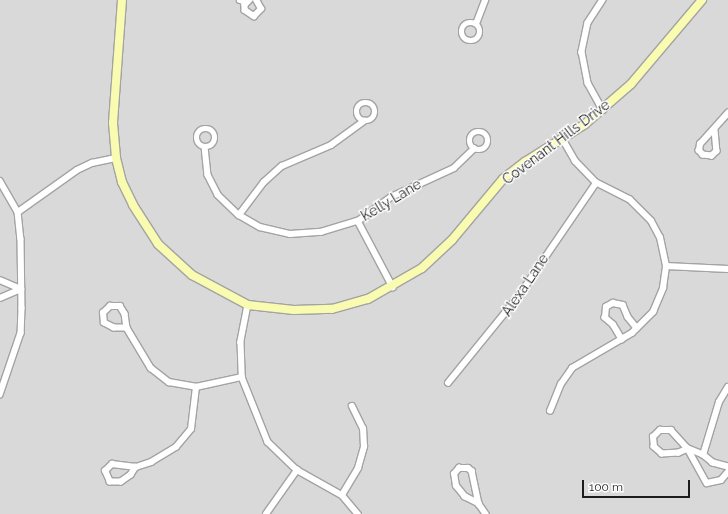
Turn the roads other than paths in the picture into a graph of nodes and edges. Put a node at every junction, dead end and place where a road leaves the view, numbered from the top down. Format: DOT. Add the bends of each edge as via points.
graph roads {
  1 [pos="122,0"];
  2 [pos="240,0"];
  3 [pos="256,0"];
  4 [pos="485,0"];
  5 [pos="603,0"];
  6 [pos="702,0"];
  7 [pos="248,1"];
  8 [pos="476,24"];
  9 [pos="603,110"];
  10 [pos="728,113"];
  11 [pos="364,121"];
  12 [pos="715,130"];
  13 [pos="563,140"];
  14 [pos="205,147"];
  15 [pos="474,149"];
  16 [pos="116,158"];
  17 [pos="0,181"];
  18 [pos="596,183"];
  19 [pos="18,212"];
  20 [pos="239,215"];
  21 [pos="358,221"];
  22 [pos="666,266"];
  23 [pos="728,269"];
  24 [pos="0,280"];
  25 [pos="393,287"];
  26 [pos="21,289"];
  27 [pos="0,298"];
  28 [pos="248,305"];
  29 [pos="127,328"];
  30 [pos="637,328"];
  31 [pos="622,340"];
  32 [pos="242,377"];
  33 [pos="448,383"];
  34 [pos="196,387"];
  35 [pos="728,387"];
  36 [pos="0,395"];
  37 [pos="352,406"];
  38 [pos="550,411"];
  39 [pos="688,449"];
  40 [pos="703,454"];
  41 [pos="136,467"];
  42 [pos="728,467"];
  43 [pos="297,470"];
  44 [pos="728,472"];
  45 [pos="342,495"];
  46 [pos="479,504"];
  47 [pos="266,514"];
  48 [pos="358,514"];
  49 [pos="486,514"];
  1 -- 16 [label="street, Covenant Hills Drive" via="113,123"];
  2 -- 7 [label="street"];
  3 -- 7 [label="street" via="261,9 254,16 246,13"];
  4 -- 8 [label="street"];
  5 -- 9 [label="street" via="588,23 582,52 588,83"];
  6 -- 9 [label="street, Covenant Hills Drive" via="631,84"];
  9 -- 13 [label="street, Covenant Hills Drive"];
  10 -- 12 [label="street"];
  11 -- 20 [label="street" via="331,145 282,166 264,182"];
  12 -- 12 [label="street" via="717,151 712,156 703,155 699,151 700,144"];
  13 -- 18 [label="street" via="575,161"];
  13 -- 25 [label="street, Covenant Hills Drive" via="525,162 504,179 452,240 422,268"];
  14 -- 20 [label="street, Kelly Lane" via="208,175 218,195"];
  15 -- 21 [label="street, Kelly Lane" via="454,168 392,197"];
  16 -- 19 [label="street" via="105,159 77,170"];
  16 -- 28 [label="street, Covenant Hills Drive" via="122,182 133,205 158,244 192,275"];
  17 -- 19 [label="street"];
  18 -- 22 [label="street" via="630,200 651,221 660,238"];
  18 -- 33 [label="street, Alexa Lane" via="518,298"];
  19 -- 26 [label="street"];
  20 -- 21 [label="street, Kelly Lane" via="260,227 290,234 321,232"];
  21 -- 25 [label="street"];
  22 -- 23 [label="street"];
  22 -- 30 [label="street" via="663,288 657,305"];
  24 -- 26 [label="street"];
  25 -- 28 [label="street, Covenant Hills Drive" via="368,299 332,310 294,310"];
  26 -- 27 [label="street"];
  26 -- 36 [label="street" via="21,333"];
  28 -- 32 [label="street" via="241,342"];
  29 -- 29 [label="street" via="114,328 104,323 103,313 110,306 120,306 125,314"];
  29 -- 34 [label="street" via="151,368 169,382"];
  30 -- 31 [label="street"];
  30 -- 31 [label="street" via="623,305 613,303 606,307 605,318 613,325"];
  31 -- 38 [label="street" via="572,368 561,384"];
  32 -- 34 [label="street"];
  32 -- 43 [label="street" via="268,442"];
  34 -- 41 [label="street" via="191,429 176,447 151,462"];
  35 -- 40 [label="street" via="719,402"];
  37 -- 45 [label="street" via="363,429 364,447 358,468"];
  39 -- 39 [label="street" via="679,453 662,454 654,447 653,437 660,430 671,430"];
  39 -- 40 [label="street"];
  39 -- 44 [label="street" via="707,483 721,480"];
  40 -- 42 [label="street" via="713,463"];
  41 -- 41 [label="street" via="132,475 121,482 110,482 105,472 112,464"];
  43 -- 45 [label="street"];
  43 -- 47 [label="street"];
  45 -- 48 [label="street"];
  46 -- 46 [label="street" via="465,497 456,486 454,474 459,468 468,468 474,474"];
  46 -- 49 [label="street"];
}
